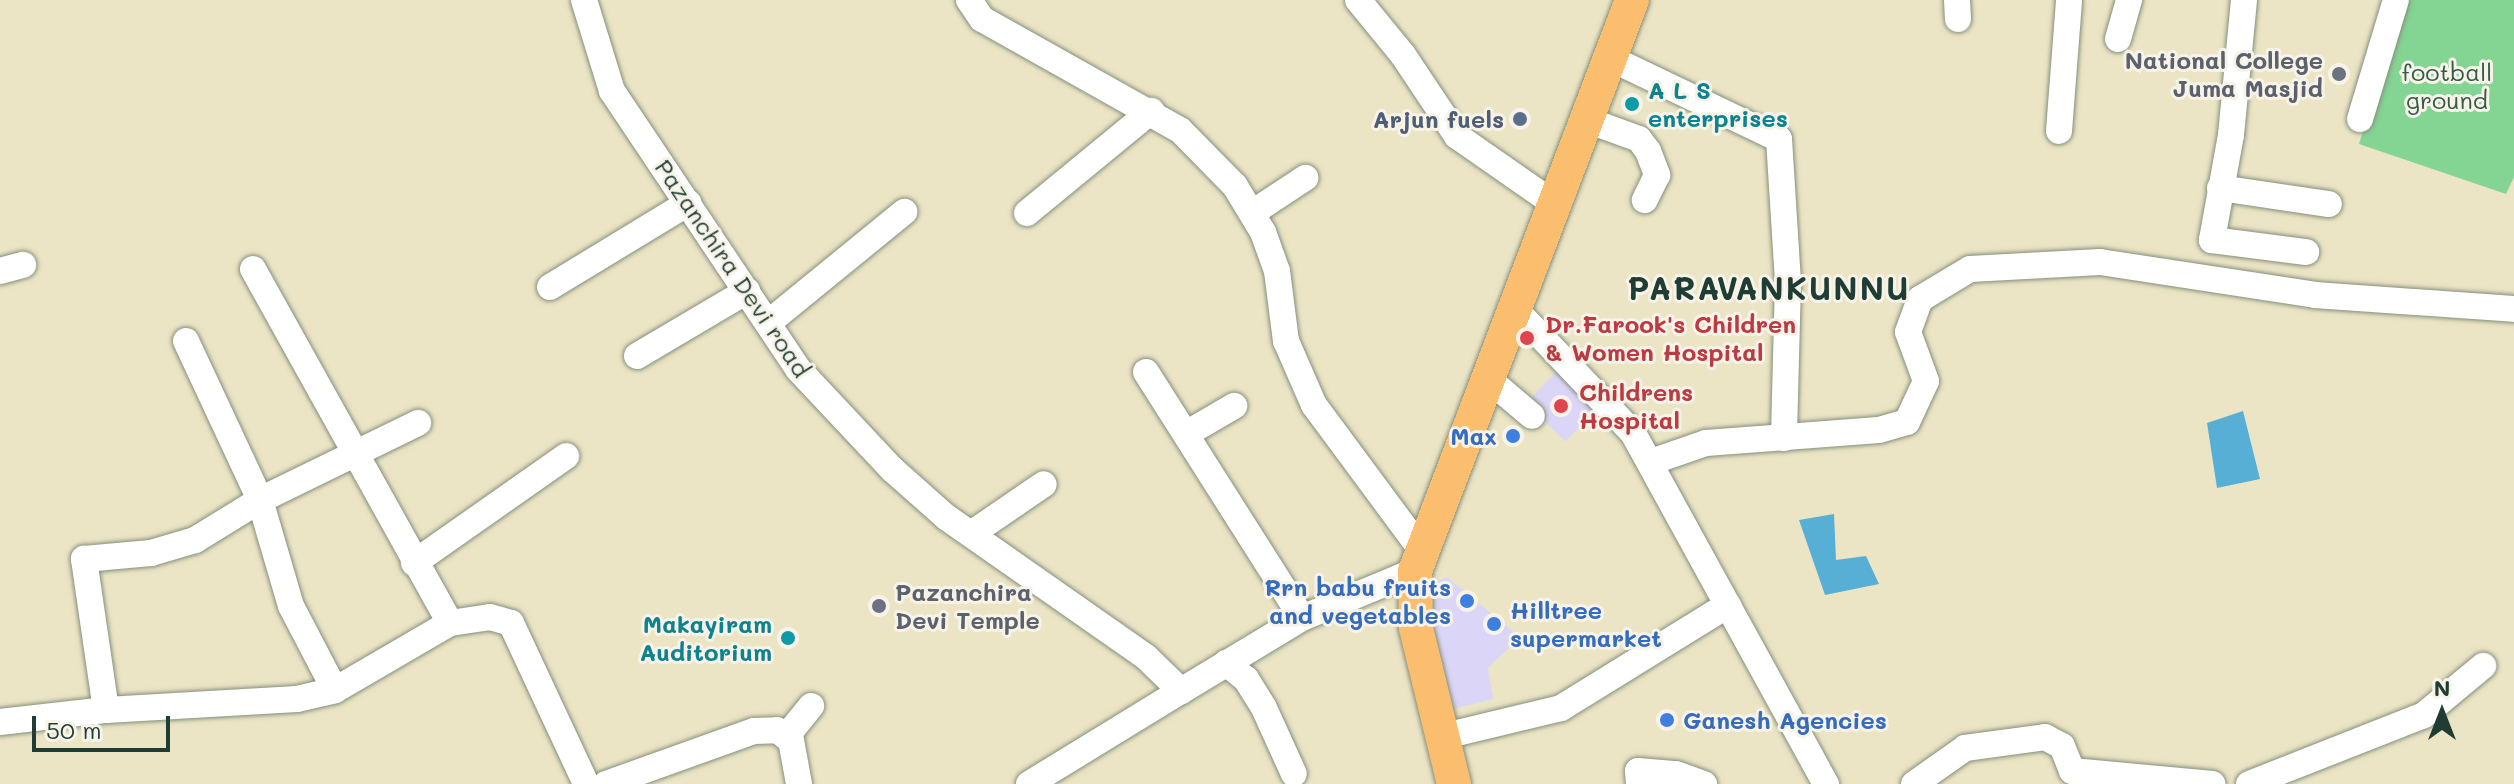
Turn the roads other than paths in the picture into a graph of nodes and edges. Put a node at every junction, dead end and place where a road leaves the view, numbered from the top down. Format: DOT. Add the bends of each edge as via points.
graph roads {
  1 [pos="584,0"];
  2 [pos="969,0"];
  3 [pos="1358,0"];
  4 [pos="1632,0"];
  5 [pos="2069,0"];
  6 [pos="2129,0"];
  7 [pos="2244,0"];
  8 [pos="2396,0"];
  9 [pos="2118,39"];
  10 [pos="1612,59"];
  11 [pos="1151,111"];
  12 [pos="2360,119"];
  13 [pos="1587,120"];
  14 [pos="2059,131"];
  15 [pos="1305,178"];
  16 [pos="2220,188"];
  17 [pos="1645,200"];
  18 [pos="688,203"];
  19 [pos="1553,203"];
  20 [pos="2329,204"];
  21 [pos="904,212"];
  22 [pos="1027,213"];
  23 [pos="1252,213"];
  24 [pos="2306,252"];
  25 [pos="253,269"];
  26 [pos="550,287"];
  27 [pos="747,291"];
  28 [pos="1513,307"];
  29 [pos="2514,307"];
  30 [pos="768,323"];
  31 [pos="186,341"];
  32 [pos="637,356"];
  33 [pos="1146,372"];
  34 [pos="1486,377"];
  35 [pos="1234,406"];
  36 [pos="1532,416"];
  37 [pos="418,423"];
  38 [pos="1186,434"];
  39 [pos="1784,438"];
  40 [pos="355,454"];
  41 [pos="566,456"];
  42 [pos="1651,462"];
  43 [pos="1044,484"];
  44 [pos="260,500"];
  45 [pos="971,534"];
  46 [pos="1418,561"];
  47 [pos="414,563"];
  48 [pos="1728,605"];
  49 [pos="1302,618"];
  50 [pos="450,623"];
  51 [pos="1226,663"];
  52 [pos="2483,666"];
  53 [pos="335,690"];
  54 [pos="1181,691"];
  55 [pos="811,706"];
  56 [pos="106,710"];
  57 [pos="0,722"];
  58 [pos="786,737"];
  59 [pos="1440,737"];
  60 [pos="1294,774"];
  61 [pos="1032,783"];
  62 [pos="586,784"];
  63 [pos="606,784"];
  64 [pos="799,784"];
  65 [pos="1454,784"];
  66 [pos="1639,784"];
  67 [pos="1704,784"];
  68 [pos="1826,784"];
  69 [pos="1914,784"];
  70 [pos="2212,784"];
  71 [pos="2249,784"];
  1 -- 18 [label="street, Pazanchira Devi road" via="612,91"];
  2 -- 11 [label="street" via="982,19"];
  3 -- 19 [label="street" via="1403,55 1457,136"];
  4 -- 10 [label="main road"];
  5 -- 14 [label="street"];
  6 -- 9 [label="street"];
  7 -- 16 [label="street" via="2242,136"];
  8 -- 12 [label="street"];
  10 -- 13 [label="main road"];
  10 -- 39 [label="street" via="1779,139 1788,282"];
  11 -- 22 [label="street"];
  11 -- 23 [label="street" via="1180,130 1235,186"];
  13 -- 17 [label="street" via="1632,135 1648,151 1657,175"];
  13 -- 19 [label="main road"];
  15 -- 23 [label="street"];
  16 -- 20 [label="street"];
  16 -- 24 [label="street" via="2212,240"];
  18 -- 26 [label="street"];
  18 -- 27 [label="street, Pazanchira Devi road"];
  19 -- 28 [label="main road"];
  21 -- 30 [label="street"];
  23 -- 46 [label="street" via="1277,271 1286,341 1314,405"];
  25 -- 40 [label="street"];
  27 -- 30 [label="street, Pazanchira Devi road"];
  27 -- 32 [label="street"];
  28 -- 34 [label="main road"];
  28 -- 42 [label="street" via="1567,358 1633,433"];
  29 -- 39 [label="street" via="2315,295 2100,262 1970,269 1920,299 1908,332 1926,381 1907,422 1879,430"];
  30 -- 45 [label="street, Pazanchira Devi road" via="798,369 893,470"];
  31 -- 44 [label="street"];
  33 -- 38 [label="street"];
  34 -- 36 [label="street"];
  34 -- 46 [label="main road"];
  35 -- 38 [label="street"];
  37 -- 40 [label="street"];
  38 -- 49 [label="street"];
  39 -- 42 [label="street" via="1706,443"];
  40 -- 44 [label="street"];
  40 -- 47 [label="street"];
  41 -- 47 [label="street"];
  42 -- 48 [label="street"];
  43 -- 45 [label="street"];
  44 -- 53 [label="street" via="291,606"];
  44 -- 56 [label="street" via="195,540 151,553 84,559"];
  45 -- 54 [label="street, Pazanchira Devi road" via="1146,657"];
  46 -- 49 [label="street"];
  46 -- 59 [label="main road" via="1416,628"];
  47 -- 50 [label="street"];
  48 -- 59 [label="street" via="1561,708"];
  48 -- 68 [label="street"];
  49 -- 51 [label="street"];
  50 -- 53 [label="street"];
  50 -- 62 [label="street" via="490,617 511,623"];
  51 -- 54 [label="street"];
  51 -- 60 [label="street" via="1246,679 1264,708"];
  52 -- 71 [label="street" via="2424,715"];
  53 -- 56 [label="street" via="297,699"];
  54 -- 61 [label="street"];
  55 -- 58 [label="street"];
  56 -- 57 [label="street"];
  58 -- 63 [label="street" via="777,730 754,731"];
  58 -- 64 [label="street"];
  59 -- 65 [label="main road"];
  66 -- 67 [label="street" via="1638,771 1676,774"];
  69 -- 70 [label="street" via="1965,748 2045,737 2062,746 2072,771"];
}
